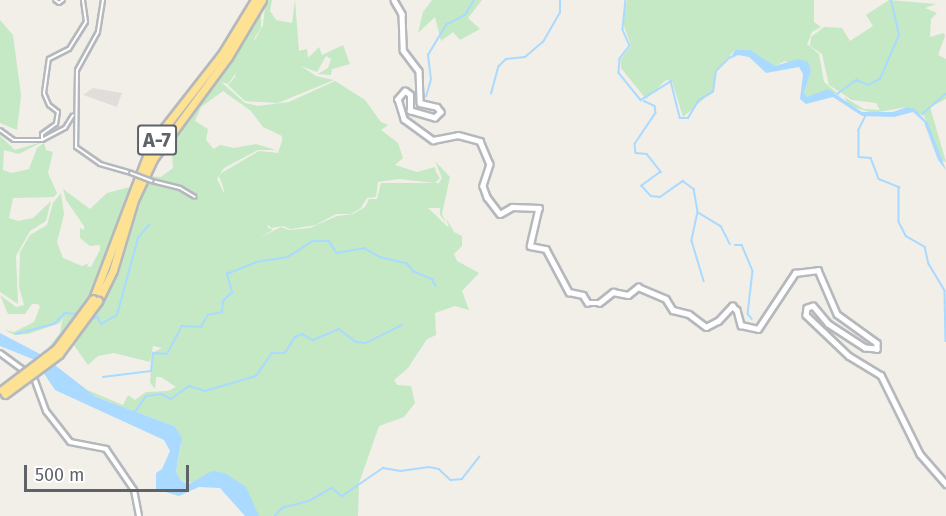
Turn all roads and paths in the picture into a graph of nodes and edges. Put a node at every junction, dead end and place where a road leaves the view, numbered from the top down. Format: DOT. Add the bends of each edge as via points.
graph roads {
  1 [pos="55,0"];
  2 [pos="63,0"];
  3 [pos="83,0"];
  4 [pos="103,0"];
  5 [pos="255,0"];
  6 [pos="262,0"];
  7 [pos="394,0"];
  8 [pos="74,113"];
  9 [pos="0,130"];
  10 [pos="42,140"];
  11 [pos="195,197"];
  12 [pos="96,300"];
  13 [pos="0,353"];
  14 [pos="2,393"];
  15 [pos="946,484"];
  16 [pos="139,516"];
  1 -- 2 [label="street"];
  3 -- 10 [label="street" via="86,22 69,49 49,59 44,93 58,112 56,124 42,134"];
  4 -- 8 [label="street" via="98,32 77,70"];
  5 -- 12 [label="highway, A-7" via="222,54 147,156"];
  6 -- 12 [label="highway, A-7" via="228,57 153,159 135,200 113,270"];
  7 -- 15 [label="main road" via="402,14 403,50 419,71 420,103 437,107 441,112 435,118 410,111 410,94 405,91 398,99 404,119 433,140 458,135 480,141 490,164 483,186 491,204 500,214 512,207 538,208 530,246 546,249 569,292 581,294 588,303 599,303 613,292 628,295 638,287 666,299 673,310 689,314 706,327 732,306 741,325 758,329 795,273 818,270 837,314 877,343 877,349 865,348 828,324 813,306 807,308 806,315 849,356 881,375 920,454"];
  8 -- 10 [label="street" via="65,128"];
  8 -- 11 [label="street, bridge" via="76,147 99,164 180,188"];
  9 -- 10 [label="street" via="14,140"];
  12 -- 14 [label="highway, A-7, bridge" via="59,354"];
  13 -- 16 [label="street" via="34,378 46,411 70,441 106,449 134,490"];
}
